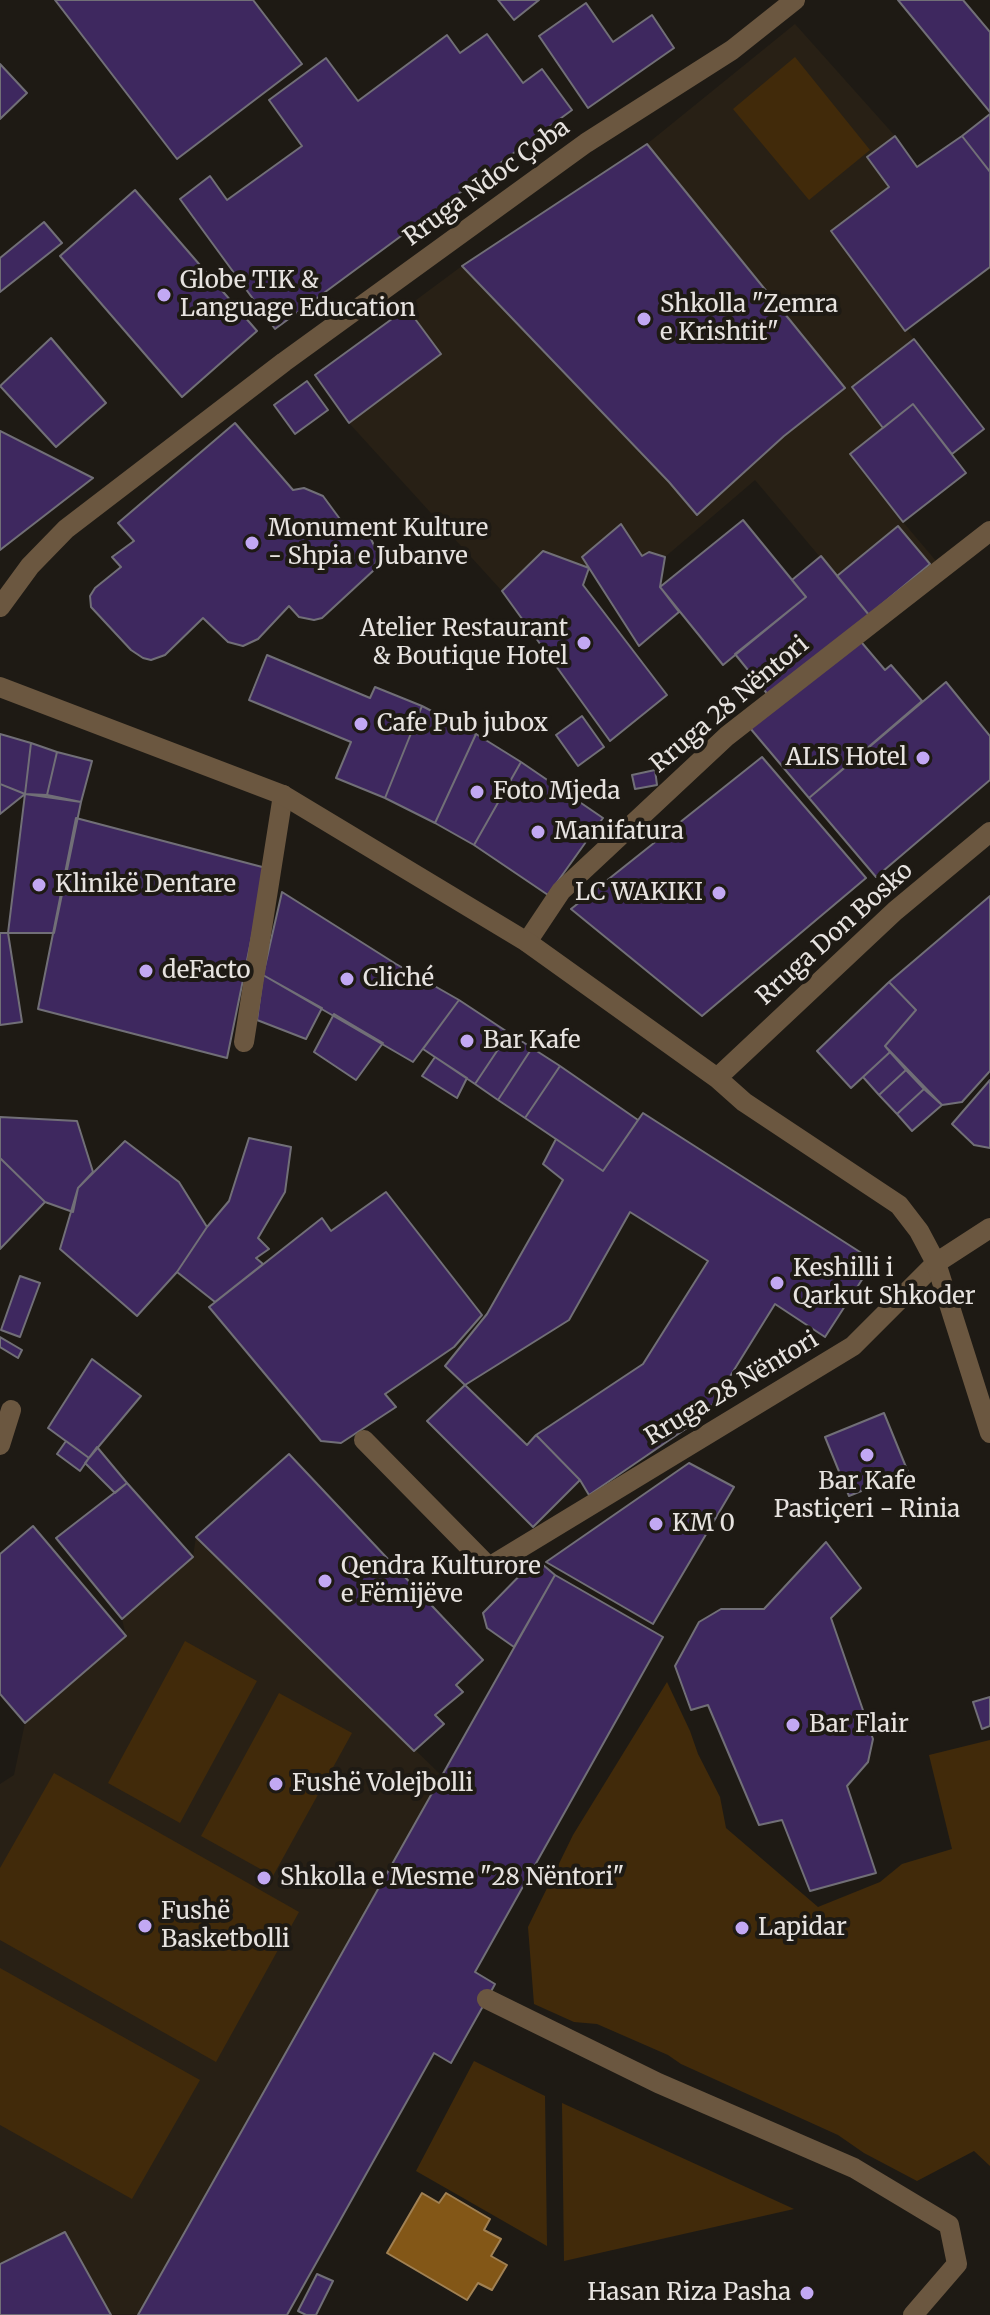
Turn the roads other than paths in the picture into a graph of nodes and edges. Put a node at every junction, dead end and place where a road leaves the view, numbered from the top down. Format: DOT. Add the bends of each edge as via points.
graph roads {
  1 [pos="795,0"];
  2 [pos="990,531"];
  3 [pos="0,607"];
  4 [pos="0,687"];
  5 [pos="283,795"];
  6 [pos="990,832"];
  7 [pos="527,942"];
  8 [pos="244,1042"];
  9 [pos="717,1078"];
  10 [pos="990,1228"];
  11 [pos="936,1263"];
  12 [pos="11,1410"];
  13 [pos="990,1433"];
  14 [pos="364,1440"];
  15 [pos="0,1445"];
  16 [pos="487,1999"];
  17 [pos="913,2315"];
  1 -- 3 [label="street, Rruga Ndoc Çoba" via="732,50 586,143 284,362 66,529"];
  2 -- 7 [label="street, Rruga 28 Nëntori" via="727,736 561,891"];
  4 -- 5 [label="street"];
  5 -- 7 [label="street"];
  5 -- 8 [label="street"];
  6 -- 9 [label="street, Rruga Don Bosko" via="895,911"];
  7 -- 9 [label="street"];
  9 -- 11 [label="street" via="744,1102 899,1205"];
  10 -- 11 [label="street"];
  11 -- 13 [label="street"];
  11 -- 14 [label="street, Rruga 28 Nëntori" via="853,1346 489,1567"];
  12 -- 15 [label="street"];
  16 -- 17 [label="street" via="658,2083 854,2168 949,2225 957,2264"];
}
